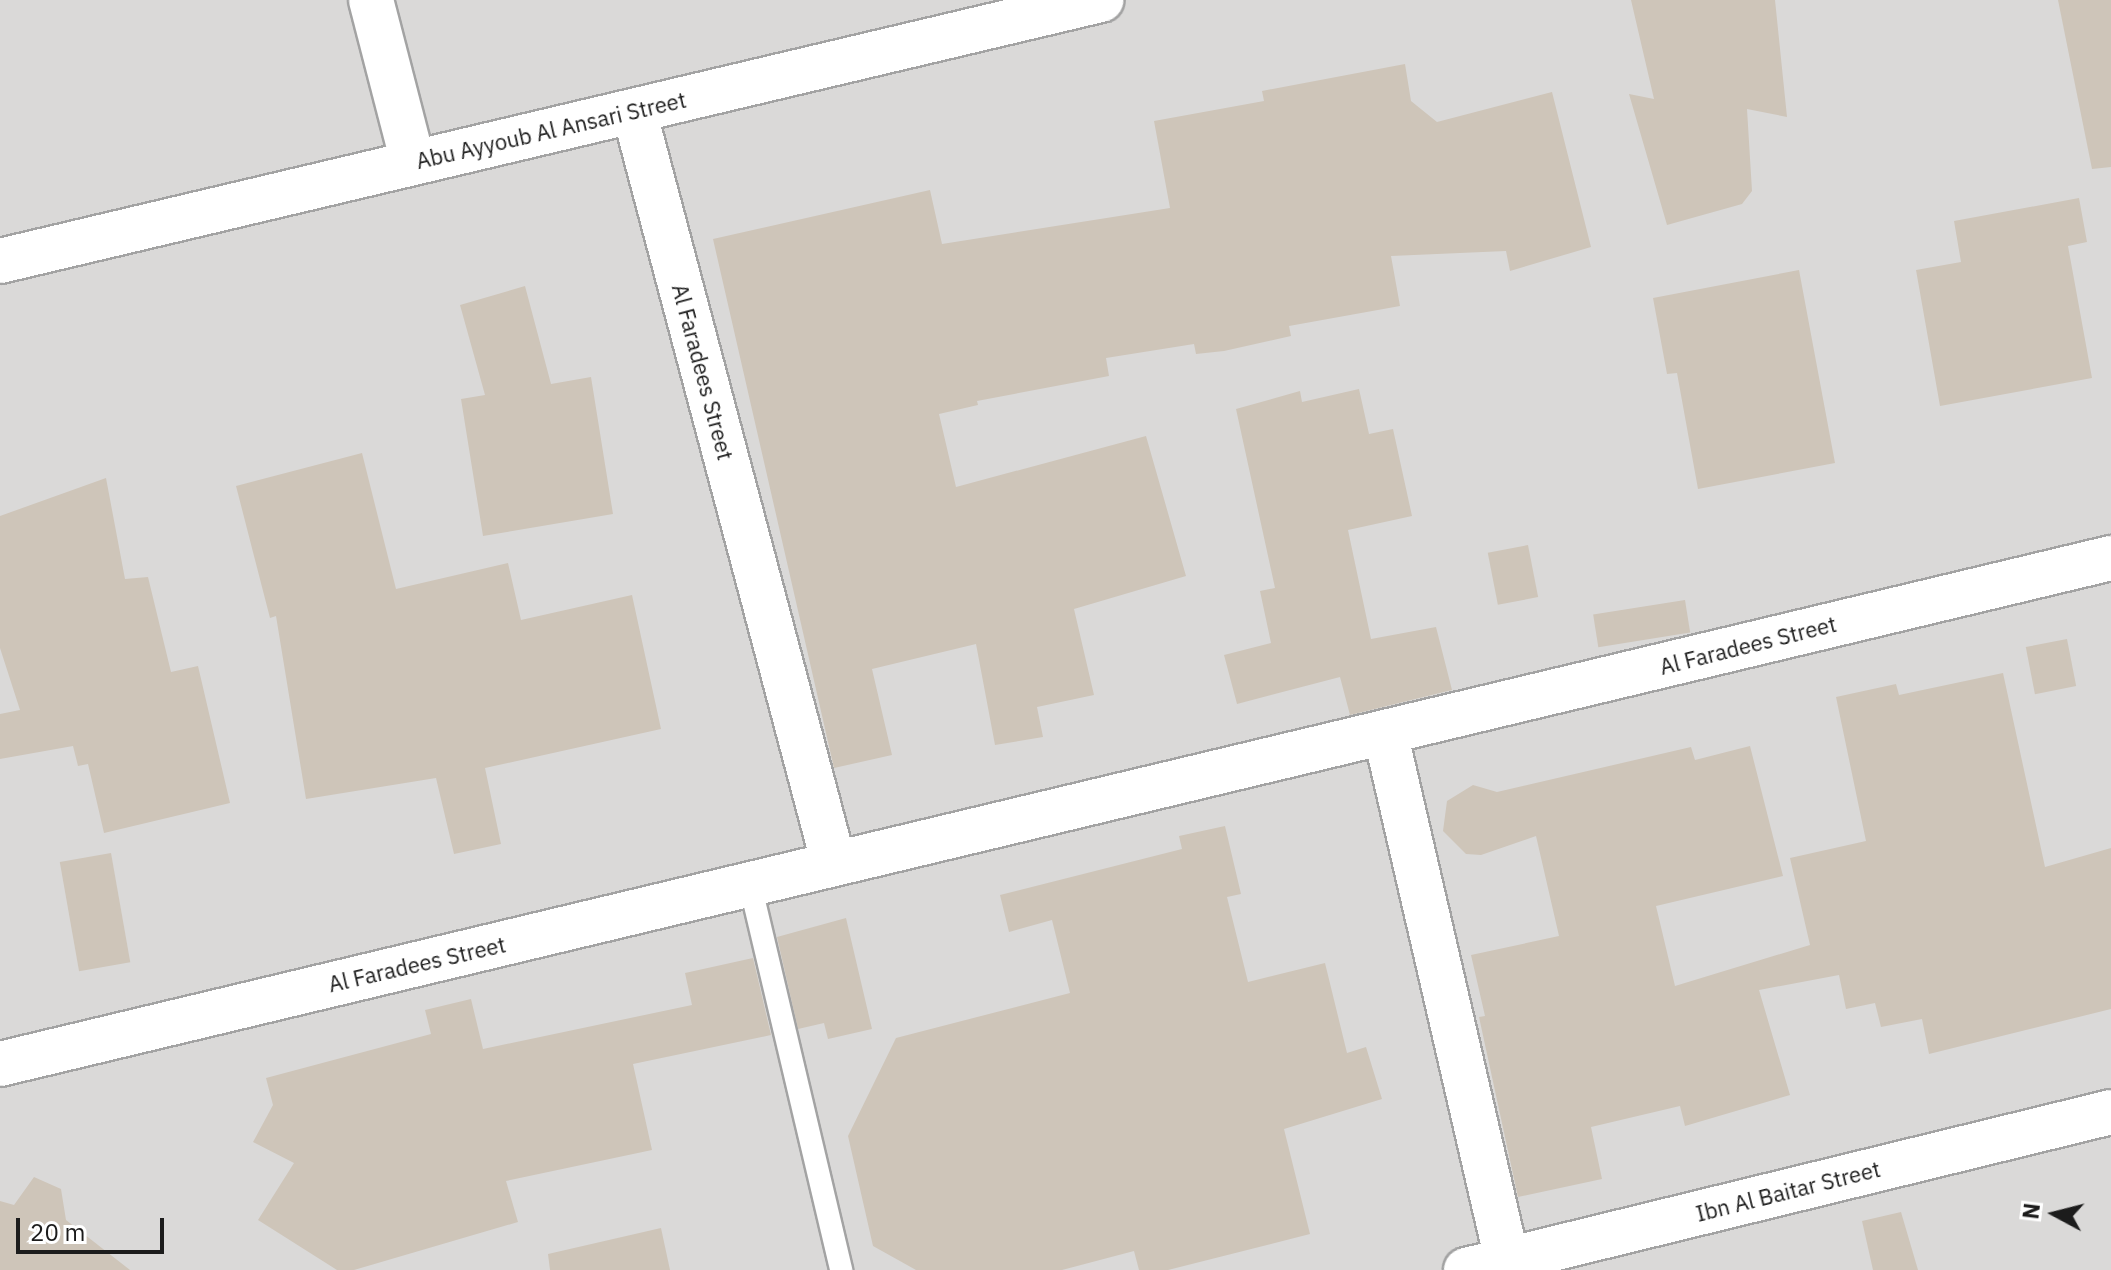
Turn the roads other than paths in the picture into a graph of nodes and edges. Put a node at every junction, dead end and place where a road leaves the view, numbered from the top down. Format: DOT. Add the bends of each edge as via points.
graph roads {
  1 [pos="371,0"];
  2 [pos="1101,0"];
  3 [pos="634,111"];
  4 [pos="413,162"];
  5 [pos="0,261"];
  6 [pos="2111,558"];
  7 [pos="1385,732"];
  8 [pos="834,864"];
  9 [pos="750,884"];
  10 [pos="0,1064"];
  11 [pos="2111,1112"];
  12 [pos="1486,1265"];
  13 [pos="841,1270"];
  1 -- 4 [label="street"];
  2 -- 3 [label="street, Abu Ayyoub Al Ansari Street"];
  3 -- 4 [label="street, Abu Ayyoub Al Ansari Street"];
  3 -- 8 [label="street, Al Faradees Street"];
  4 -- 5 [label="street, Abu Ayyoub Al Ansari Street"];
  6 -- 7 [label="street, Al Faradees Street"];
  7 -- 8 [label="street, Al Faradees Street"];
  7 -- 12 [label="street"];
  8 -- 9 [label="street, Al Faradees Street"];
  9 -- 10 [label="street, Al Faradees Street"];
  9 -- 13 [label="lane"];
  11 -- 12 [label="street, Ibn Al Baitar Street"];
}
